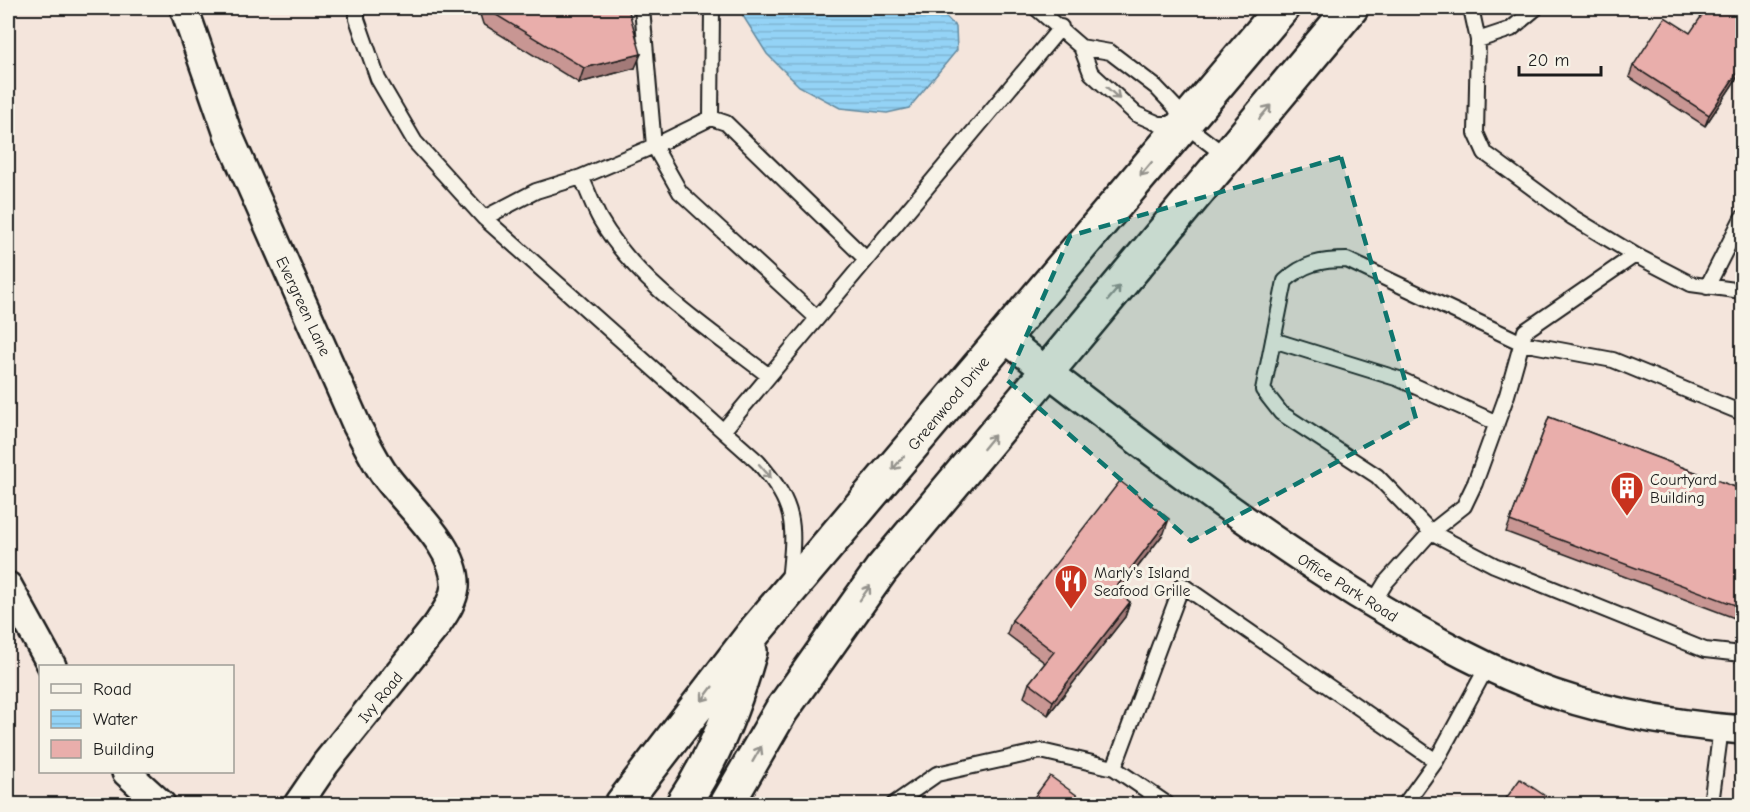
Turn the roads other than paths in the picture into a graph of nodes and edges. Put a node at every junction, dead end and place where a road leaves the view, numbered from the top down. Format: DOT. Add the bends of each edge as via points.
graph roads {
  1 [pos="184,8"];
  2 [pos="357,8"];
  3 [pos="642,8"];
  4 [pos="712,8"];
  5 [pos="1036,8"];
  6 [pos="1282,8"];
  7 [pos="1352,8"];
  8 [pos="1471,8"];
  9 [pos="1536,8"];
  10 [pos="1061,27"];
  11 [pos="1478,40"];
  12 [pos="1081,47"];
  13 [pos="711,118"];
  14 [pos="1184,124"];
  15 [pos="654,146"];
  16 [pos="1227,157"];
  17 [pos="581,177"];
  18 [pos="484,218"];
  19 [pos="1743,218"];
  20 [pos="1635,255"];
  21 [pos="866,259"];
  22 [pos="1707,286"];
  23 [pos="1743,291"];
  24 [pos="817,318"];
  25 [pos="1004,338"];
  26 [pos="1273,340"];
  27 [pos="1522,343"];
  28 [pos="1048,372"];
  29 [pos="769,376"];
  30 [pos="1743,413"];
  31 [pos="1497,423"];
  32 [pos="723,431"];
  33 [pos="1431,532"];
  34 [pos="8,586"];
  35 [pos="455,586"];
  36 [pos="788,592"];
  37 [pos="1373,603"];
  38 [pos="756,630"];
  39 [pos="1743,654"];
  40 [pos="51,665"];
  41 [pos="1488,665"];
  42 [pos="1732,729"];
  43 [pos="1436,761"];
  44 [pos="1114,768"];
  45 [pos="128,773"];
  46 [pos="161,804"];
  47 [pos="298,804"];
  48 [pos="622,804"];
  49 [pos="683,804"];
  50 [pos="727,804"];
  51 [pos="894,804"];
  52 [pos="1167,804"];
  53 [pos="1405,804"];
  54 [pos="1712,804"];
  1 -- 35 [label="street, Evergreen Lane" via="228,134 357,426 383,472 447,556"];
  2 -- 18 [label="lane" via="357,19 378,80 415,142"];
  3 -- 15 [label="lane"];
  4 -- 13 [label="lane"];
  5 -- 10 [label="lane"];
  6 -- 14 [label="street, Greenwood Drive"];
  16 -- 7 [label="street, one-way"];
  8 -- 11 [label="lane"];
  9 -- 11 [label="lane" via="1510,29"];
  10 -- 12 [label="lane"];
  10 -- 21 [label="lane"];
  11 -- 20 [label="lane" via="1476,133 1485,153 1572,216"];
  12 -- 14 [label="lane" via="1110,52 1156,87 1175,107"];
  12 -- 14 [label="lane, one-way" via="1091,73 1136,114 1159,124"];
  13 -- 15 [label="lane"];
  13 -- 21 [label="lane" via="726,123"];
  14 -- 16 [label="lane"];
  14 -- 25 [label="street, Greenwood Drive, one-way"];
  15 -- 17 [label="lane"];
  15 -- 24 [label="lane" via="680,192"];
  28 -- 16 [label="street, one-way"];
  17 -- 18 [label="lane" via="536,191"];
  17 -- 29 [label="lane" via="601,220 635,266"];
  18 -- 32 [label="lane"];
  19 -- 22 [label="lane"];
  20 -- 22 [label="lane" via="1691,284"];
  20 -- 27 [label="lane" via="1526,331"];
  21 -- 24 [label="lane"];
  22 -- 23 [label="lane"];
  24 -- 29 [label="lane"];
  25 -- 28 [label="street, Office Park Road"];
  25 -- 36 [label="street, Greenwood Drive, one-way"];
  26 -- 27 [label="lane" via="1285,281 1298,268 1320,261 1347,260"];
  26 -- 31 [label="lane" via="1399,379"];
  26 -- 33 [label="lane" via="1263,390 1281,414 1377,477"];
  27 -- 30 [label="lane" via="1613,360"];
  27 -- 31 [label="lane"];
  28 -- 37 [label="street, Office Park Road" via="1230,511"];
  50 -- 28 [label="street, one-way" via="781,711 881,570"];
  29 -- 32 [label="lane"];
  31 -- 33 [label="lane" via="1464,506"];
  32 -- 36 [label="lane, one-way" via="779,486 791,512 794,535"];
  33 -- 37 [label="lane" via="1386,582"];
  33 -- 39 [label="lane" via="1494,565 1705,650"];
  34 -- 40 [label="street"];
  35 -- 47 [label="street, Ivy Road" via="451,603 437,625 326,763"];
  36 -- 38 [label="street, Greenwood Drive"];
  37 -- 41 [label="street, Office Park Road"];
  38 -- 48 [label="street, Greenwood Drive, one-way"];
  38 -- 49 [label="street" via="741,684 714,747"];
  41 -- 42 [label="street, Office Park Road" via="1530,685 1608,710 1684,725"];
  41 -- 43 [label="lane"];
  42 -- 54 [label="lane"];
  43 -- 44 [label="lane" via="1182,585"];
  43 -- 53 [label="lane"];
  44 -- 51 [label="lane" via="1041,751 937,774"];
  44 -- 52 [label="lane"];
  45 -- 46 [label="street"];
}
